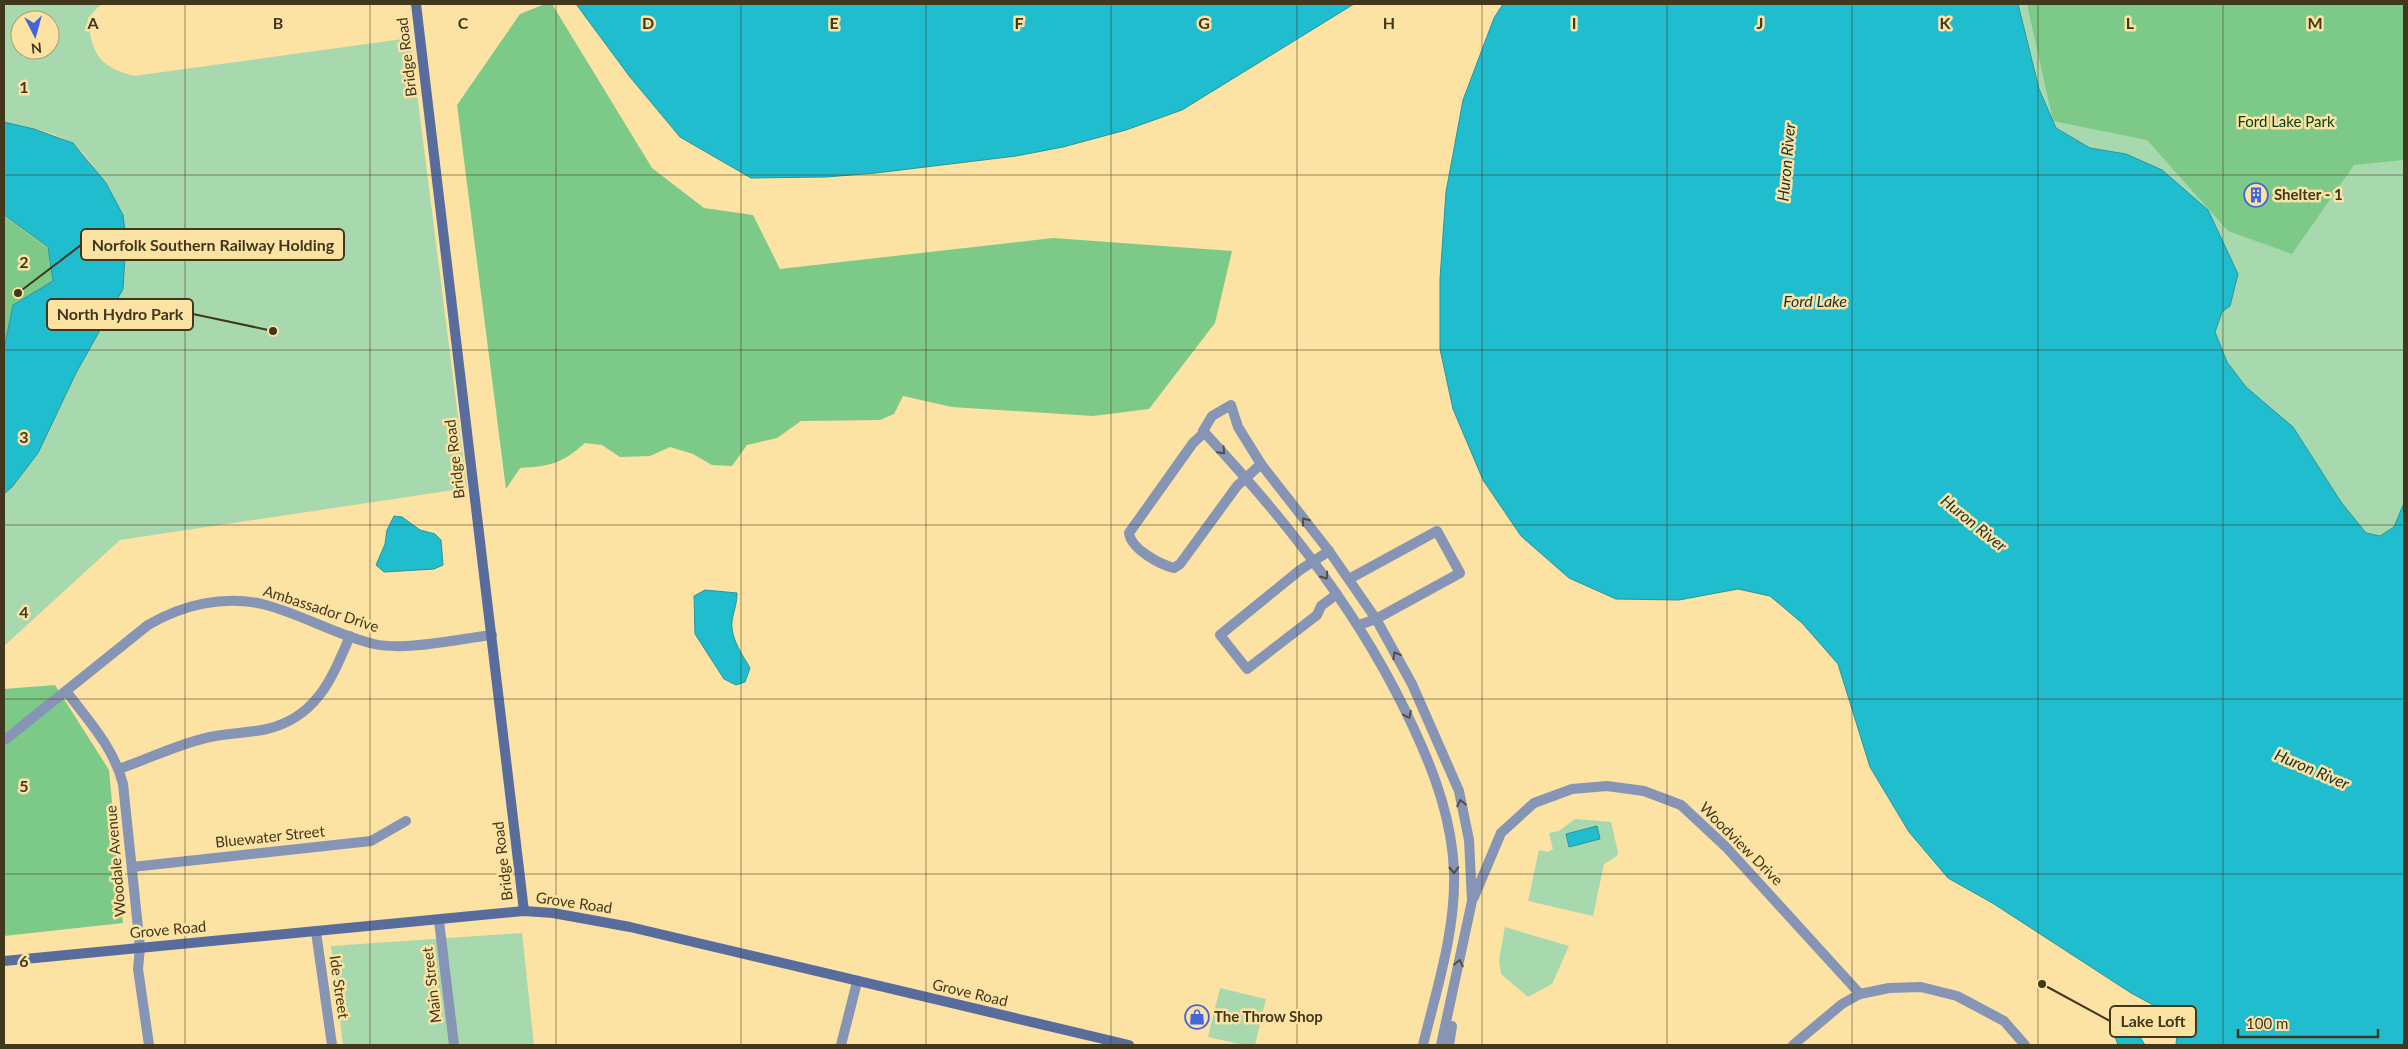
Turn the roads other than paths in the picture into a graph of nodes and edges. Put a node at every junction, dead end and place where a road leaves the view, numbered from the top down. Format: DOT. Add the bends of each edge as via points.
graph roads {
  1 [pos="416,4"];
  2 [pos="1205,432"];
  3 [pos="1261,464"];
  4 [pos="1246,477"];
  5 [pos="1329,551"];
  6 [pos="1314,560"];
  7 [pos="1349,579"];
  8 [pos="1337,594"];
  9 [pos="1376,619"];
  10 [pos="1359,625"];
  11 [pos="492,635"];
  12 [pos="350,636"];
  13 [pos="66,691"];
  14 [pos="6,739"];
  15 [pos="1440,746"];
  16 [pos="1425,752"];
  17 [pos="120,769"];
  18 [pos="406,821"];
  19 [pos="1469,840"];
  20 [pos="1452,847"];
  21 [pos="132,867"];
  22 [pos="1472,900"];
  23 [pos="524,911"];
  24 [pos="439,920"];
  25 [pos="316,932"];
  26 [pos="1450,932"];
  27 [pos="1465,935"];
  28 [pos="140,948"];
  29 [pos="4,961"];
  30 [pos="857,982"];
  31 [pos="1454,988"];
  32 [pos="1860,994"];
  33 [pos="1434,1003"];
  34 [pos="1450,1008"];
  35 [pos="1088,1040"];
  36 [pos="148,1045"];
  37 [pos="332,1045"];
  38 [pos="454,1045"];
  39 [pos="840,1045"];
  40 [pos="1129,1045"];
  41 [pos="1423,1045"];
  42 [pos="1441,1045"];
  43 [pos="1449,1045"];
  44 [pos="1793,1045"];
  45 [pos="2025,1045"];
  1 -- 11 [label="main road, Bridge Road"];
  2 -- 3 [label="street" via="1212,416 1231,405 1238,427"];
  2 -- 4 [label="street, one-way"];
  2 -- 4 [label="street" via="1193,443 1131,527 1132,542 1163,565 1174,568"];
  3 -- 4 [label="street"];
  5 -- 3 [label="street, one-way"];
  4 -- 6 [label="street"];
  5 -- 6 [label="street"];
  5 -- 7 [label="street"];
  6 -- 8 [label="street, one-way"];
  6 -- 8 [label="street" via="1220,635 1247,669 1317,615 1321,606"];
  7 -- 9 [label="street"];
  7 -- 9 [label="street" via="1437,531 1460,573"];
  8 -- 10 [label="street"];
  9 -- 10 [label="street"];
  15 -- 9 [label="street, one-way" via="1412,684"];
  10 -- 16 [label="street, one-way" via="1402,702"];
  11 -- 12 [label="street, Ambassador Drive" via="394,647"];
  11 -- 23 [label="main road, Bridge Road"];
  12 -- 13 [label="street, Ambassador Drive" via="263,604 245,601 199,604 148,625"];
  12 -- 17 [label="street" via="329,684 308,708 283,724 209,737"];
  13 -- 14 [label="street, Ambassador Drive"];
  13 -- 17 [label="street, Woodale Avenue" via="101,736"];
  15 -- 16 [label="street"];
  19 -- 15 [label="street, one-way" via="1458,791"];
  16 -- 20 [label="street" via="1437,782"];
  17 -- 21 [label="street, Woodale Avenue"];
  18 -- 21 [label="street, Bluewater Street" via="371,841"];
  19 -- 20 [label="street"];
  19 -- 22 [label="street"];
  20 -- 26 [label="street, one-way" via="1454,886"];
  21 -- 28 [label="street, Woodale Avenue"];
  22 -- 27 [label="street"];
  22 -- 32 [label="street, Woodview Drive" via="1501,833 1534,803 1572,789 1607,786 1644,791 1681,805 1726,846"];
  23 -- 24 [label="main road, Grove Road"];
  23 -- 30 [label="main road, Grove Road" via="630,927"];
  24 -- 25 [label="main road, Grove Road"];
  24 -- 38 [label="street, Main Street"];
  25 -- 28 [label="main road, Grove Road"];
  25 -- 37 [label="street, Ide Street"];
  26 -- 27 [label="street"];
  26 -- 33 [label="street"];
  31 -- 27 [label="street, one-way"];
  28 -- 29 [label="main road, Grove Road"];
  28 -- 36 [label="street, Woodale Avenue" via="138,969"];
  30 -- 35 [label="main road, Grove Road"];
  30 -- 39 [label="street"];
  31 -- 34 [label="street"];
  31 -- 43 [label="street" via="1457,999"];
  32 -- 44 [label="street" via="1842,1004"];
  32 -- 45 [label="street" via="1889,988 1921,987 1957,996 2004,1021"];
  33 -- 34 [label="street"];
  33 -- 41 [label="street"];
  34 -- 42 [label="street"];
  35 -- 40 [label="main road, Grove Road"];
}
